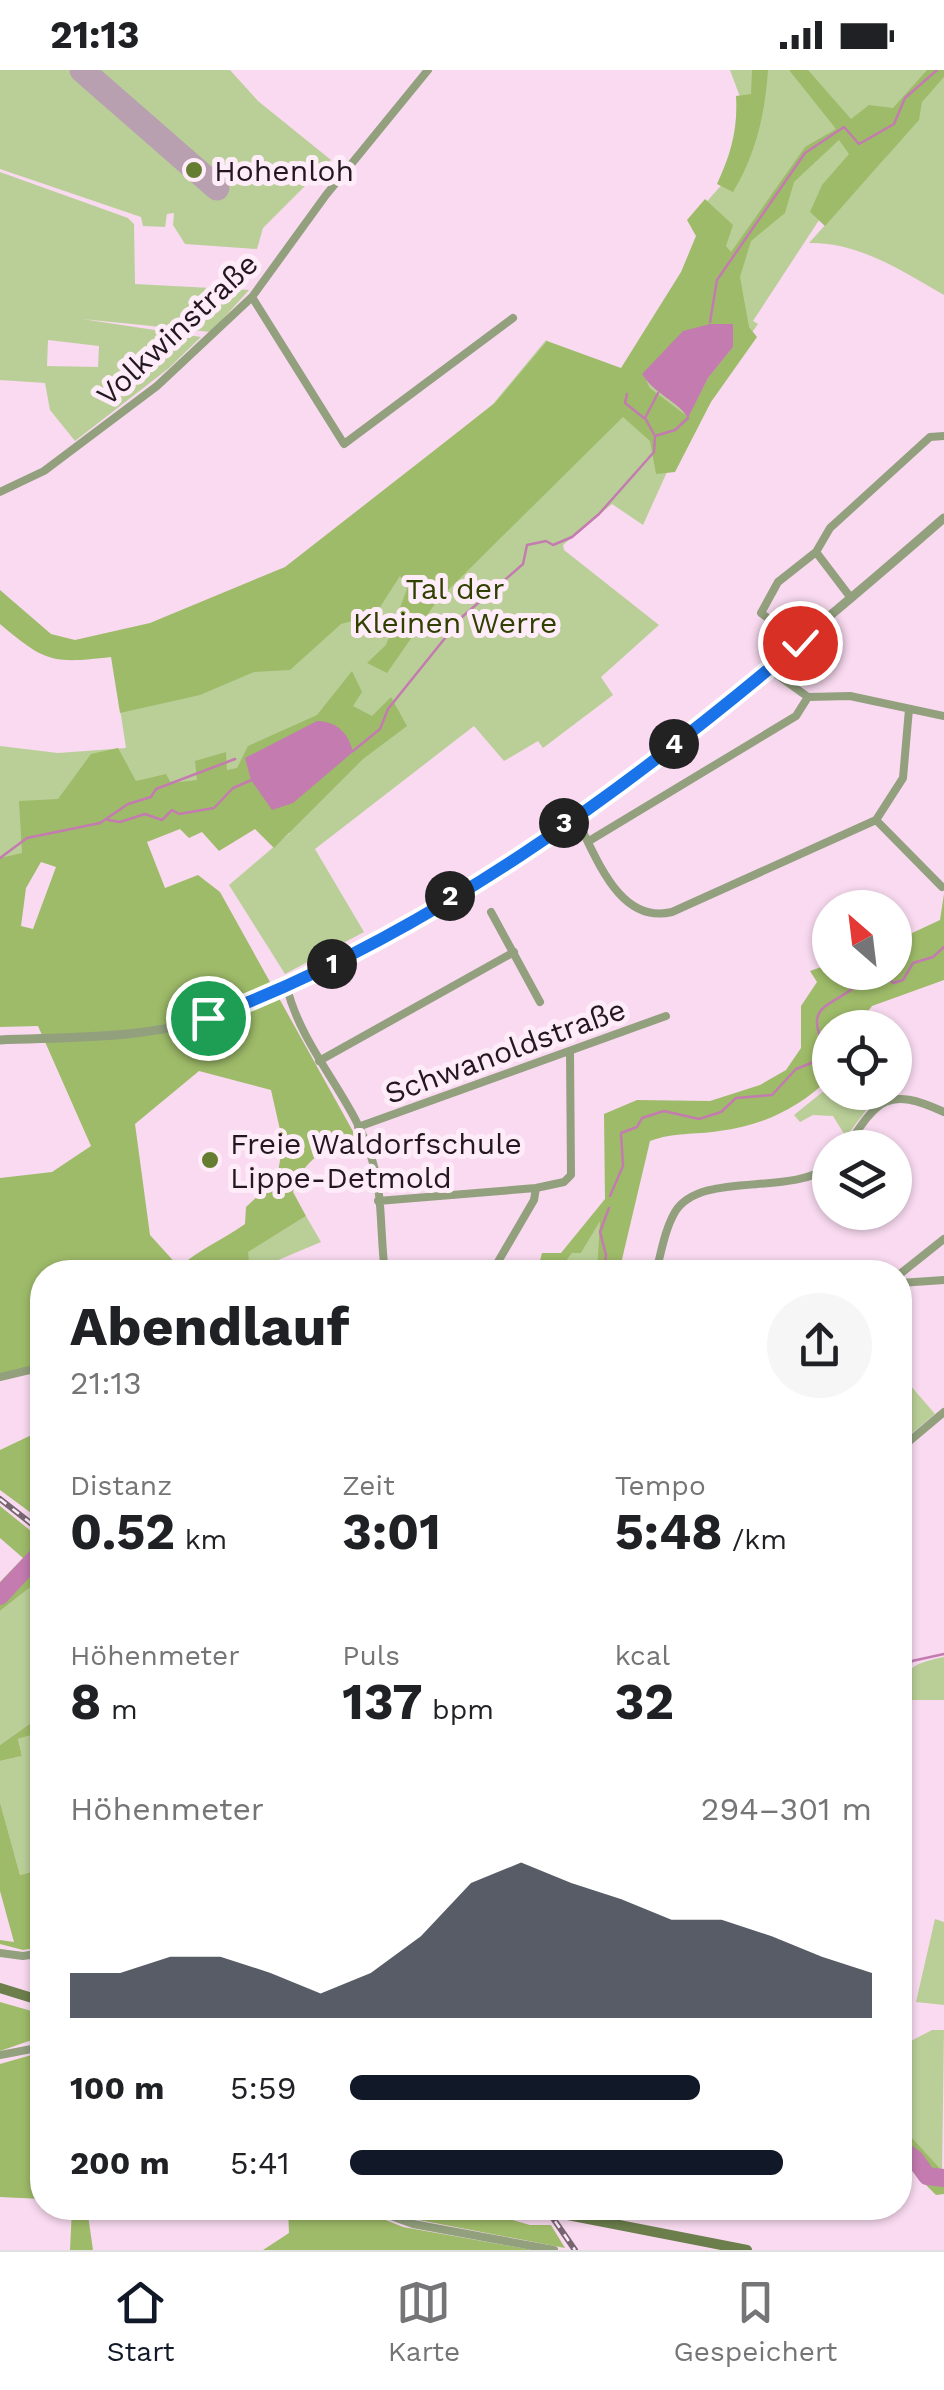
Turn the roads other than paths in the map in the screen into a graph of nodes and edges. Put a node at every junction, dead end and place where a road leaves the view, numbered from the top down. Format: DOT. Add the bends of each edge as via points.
graph roads {
  1 [pos="428,70"];
  2 [pos="252,297"];
  3 [pos="513,318"];
  4 [pos="944,436"];
  5 [pos="0,492"];
  6 [pos="944,518"];
  7 [pos="816,552"];
  8 [pos="852,598"];
  9 [pos="793,637"];
  10 [pos="769,669"];
  11 [pos="808,697"];
  12 [pos="909,710"];
  13 [pos="944,716"];
  14 [pos="576,816"];
  15 [pos="876,820"];
  16 [pos="590,841"];
  17 [pos="942,887"];
  18 [pos="491,912"];
  19 [pos="514,952"];
  20 [pos="286,988"];
  21 [pos="540,1002"];
  22 [pos="666,1016"];
  23 [pos="0,1040"];
  24 [pos="570,1052"];
  25 [pos="319,1061"];
  26 [pos="944,1112"];
  27 [pos="358,1127"];
  28 [pos="858,1130"];
  29 [pos="812,1175"];
  30 [pos="536,1188"];
  31 [pos="378,1201"];
  32 [pos="944,1239"];
  33 [pos="384,1260"];
  34 [pos="499,1260"];
  35 [pos="660,1260"];
  36 [pos="912,1264"];
  37 [pos="944,1280"];
  38 [pos="912,1283"];
  39 [pos="30,1370"];
  40 [pos="0,1377"];
  41 [pos="944,1412"];
  42 [pos="912,1439"];
  43 [pos="0,1952"];
  44 [pos="30,1955"];
  45 [pos="0,1988"];
  46 [pos="30,1997"];
  47 [pos="30,2046"];
  48 [pos="0,2055"];
  49 [pos="402,2220"];
  50 [pos="591,2220"];
  51 [pos="612,2220"];
  52 [pos="611,2224"];
  53 [pos="554,2250"];
  54 [pos="747,2250"];
  1 -- 2 [label="street, Volkwinstraße"];
  2 -- 3 [label="street" via="344,444"];
  2 -- 5 [label="street, Volkwinstraße" via="157,386 44,471"];
  4 -- 7 [label="street" via="930,437 830,528"];
  6 -- 8 [label="street"];
  7 -- 8 [label="street"];
  7 -- 9 [label="street" via="778,582 761,613"];
  8 -- 10 [label="street"];
  10 -- 11 [label="street"];
  10 -- 14 [label="street"];
  11 -- 12 [label="street" via="850,696"];
  11 -- 16 [label="street" via="796,716"];
  12 -- 13 [label="street"];
  12 -- 15 [label="street" via="903,778"];
  14 -- 16 [label="street"];
  14 -- 20 [label="street"];
  15 -- 16 [label="street" via="654,915 626,904"];
  15 -- 17 [label="street"];
  18 -- 19 [label="street"];
  19 -- 21 [label="street"];
  19 -- 25 [label="street"];
  20 -- 23 [label="street" via="171,1027"];
  20 -- 25 [label="street"];
  22 -- 24 [label="street, Schwanoldstraße"];
  24 -- 27 [label="street, Schwanoldstraße"];
  24 -- 30 [label="street" via="572,1175"];
  25 -- 27 [label="street"];
  26 -- 28 [label="street" via="914,1098 888,1099"];
  27 -- 31 [label="street" via="374,1164"];
  29 -- 35 [label="street" via="690,1197 673,1216"];
  30 -- 31 [label="street"];
  30 -- 34 [label="street"];
  31 -- 33 [label="street"];
  32 -- 36 [label="street"];
  37 -- 38 [label="street"];
  39 -- 40 [label="street"];
  41 -- 42 [label="street"];
  43 -- 44 [label="street"];
  45 -- 46 [label="main road"];
  47 -- 48 [label="street"];
  49 -- 53 [label="street"];
  50 -- 52 [label="main road"];
  51 -- 52 [label="street"];
  52 -- 54 [label="main road"];
}
